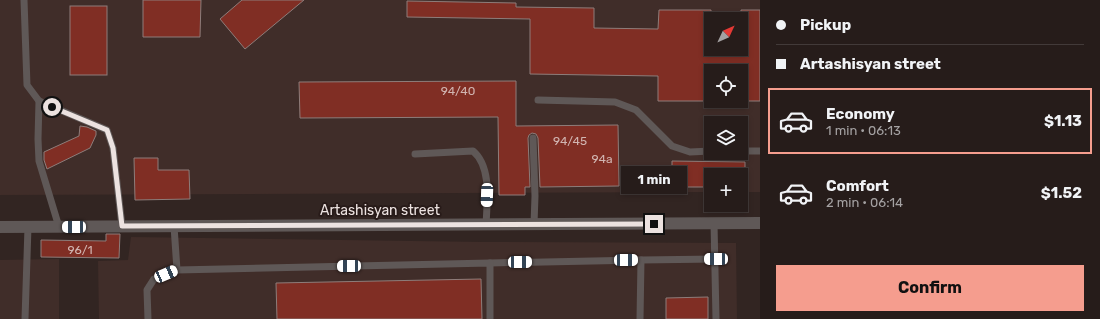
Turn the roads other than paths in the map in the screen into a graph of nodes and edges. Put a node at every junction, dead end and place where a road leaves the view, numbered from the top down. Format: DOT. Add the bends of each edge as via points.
graph roads {
  1 [pos="24,0"];
  2 [pos="538,100"];
  3 [pos="39,101"];
  4 [pos="533,138"];
  5 [pos="704,151"];
  6 [pos="748,151"];
  7 [pos="760,151"];
  8 [pos="415,154"];
  9 [pos="714,223"];
  10 [pos="760,223"];
  11 [pos="534,224"];
  12 [pos="486,225"];
  13 [pos="122,226"];
  14 [pos="174,226"];
  15 [pos="0,227"];
  16 [pos="28,227"];
  17 [pos="59,227"];
  18 [pos="716,259"];
  19 [pos="641,260"];
  20 [pos="490,263"];
  21 [pos="177,270"];
  22 [pos="25,319"];
  23 [pos="148,319"];
  24 [pos="490,319"];
  25 [pos="640,319"];
  26 [pos="716,319"];
  1 -- 3 [label="lane" via="27,85"];
  2 -- 5 [label="lane" via="615,102 636,110 672,146 690,152"];
  3 -- 13 [label="lane" via="107,130 113,148"];
  3 -- 17 [label="lane" via="39,160"];
  4 -- 11 [label="lane"];
  6 -- 7 [label="lane"];
  8 -- 12 [label="lane" via="473,151 476,153 485,167"];
  9 -- 10 [label="street, Artashisyan street"];
  9 -- 11 [label="street, Artashisyan street"];
  9 -- 18 [label="lane"];
  11 -- 12 [label="street, Artashisyan street"];
  12 -- 14 [label="street, Artashisyan street"];
  13 -- 14 [label="street, Artashisyan street"];
  13 -- 17 [label="street, Artashisyan street"];
  14 -- 21 [label="lane"];
  15 -- 16 [label="street, Artashisyan street"];
  16 -- 17 [label="street, Artashisyan street"];
  16 -- 22 [label="lane"];
  18 -- 19 [label="lane"];
  18 -- 26 [label="lane"];
  19 -- 20 [label="lane"];
  19 -- 25 [label="lane"];
  20 -- 21 [label="lane"];
  20 -- 24 [label="lane"];
  21 -- 23 [label="lane" via="154,279 147,290"];
}
